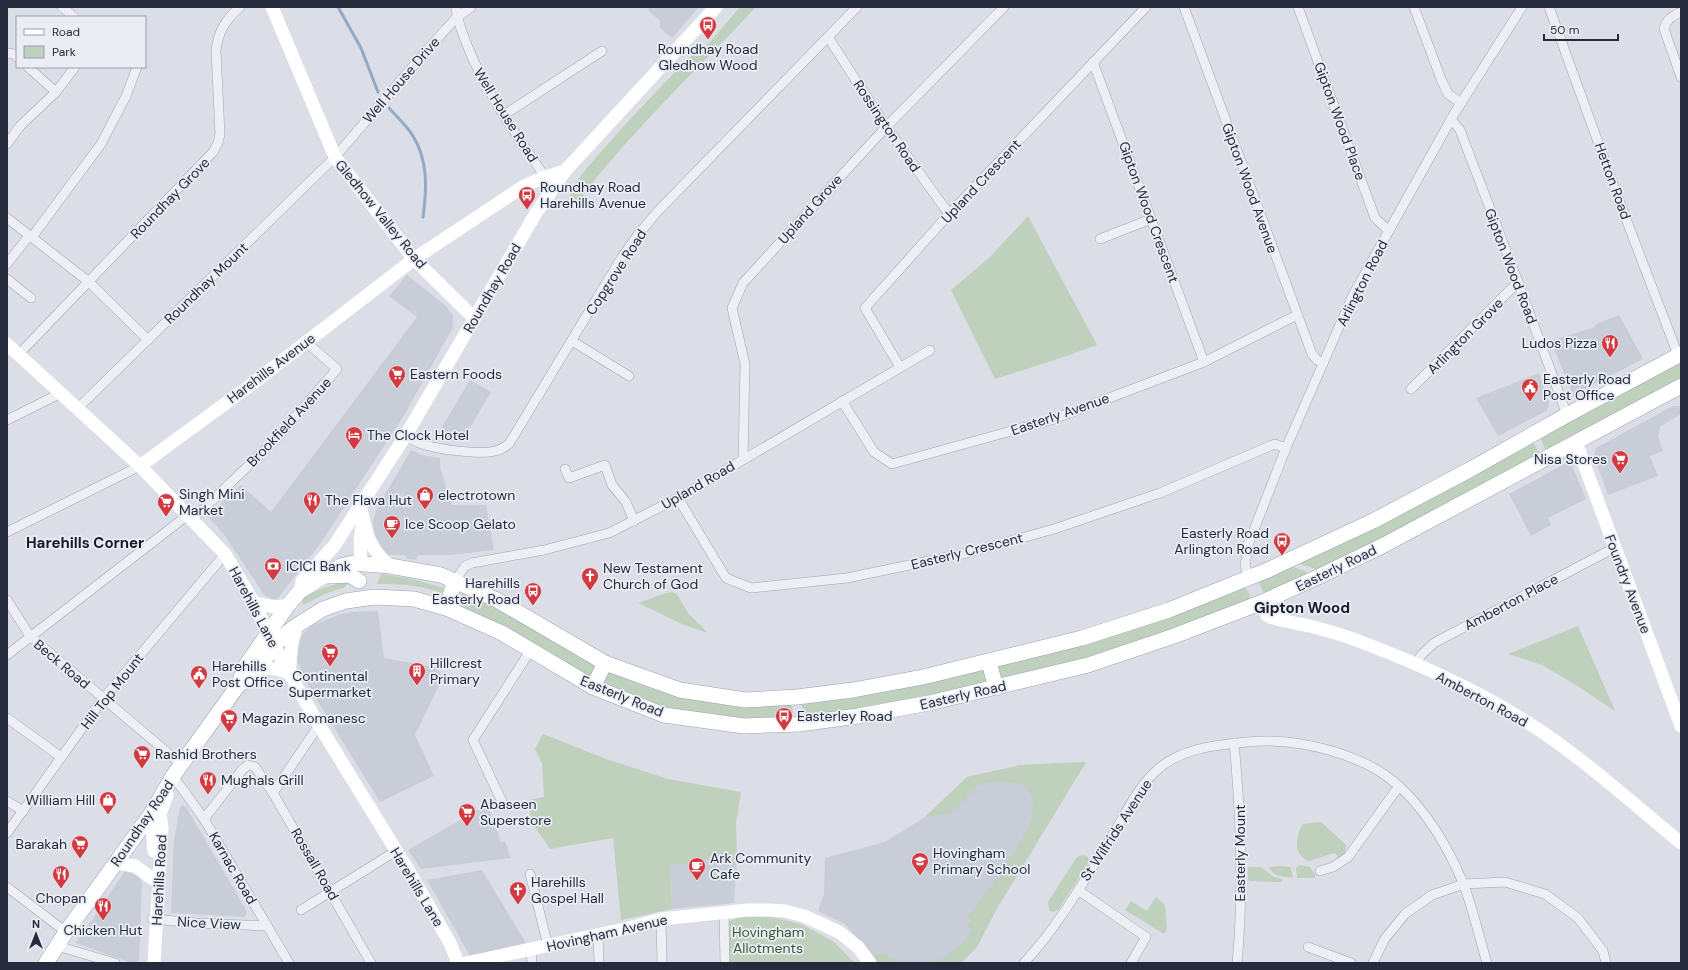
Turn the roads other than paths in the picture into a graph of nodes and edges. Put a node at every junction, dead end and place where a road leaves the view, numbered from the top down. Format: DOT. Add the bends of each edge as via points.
graph roads {
  1 [pos="62,7"];
  2 [pos="240,7"];
  3 [pos="272,7"];
  4 [pos="456,7"];
  5 [pos="471,7"];
  6 [pos="716,7"];
  7 [pos="857,7"];
  8 [pos="1004,7"];
  9 [pos="1146,7"];
  10 [pos="1184,7"];
  11 [pos="1298,7"];
  12 [pos="1414,7"];
  13 [pos="1522,7"];
  14 [pos="1549,7"];
  15 [pos="1681,12"];
  16 [pos="73,16"];
  17 [pos="456,18"];
  18 [pos="828,37"];
  19 [pos="602,51"];
  20 [pos="1093,62"];
  21 [pos="29,68"];
  22 [pos="73,68"];
  23 [pos="137,68"];
  24 [pos="1681,77"];
  25 [pos="56,92"];
  26 [pos="1461,103"];
  27 [pos="504,115"];
  28 [pos="1451,119"];
  29 [pos="886,127"];
  30 [pos="7,144"];
  31 [pos="335,157"];
  32 [pos="565,171"];
  33 [pos="545,176"];
  34 [pos="524,186"];
  35 [pos="547,197"];
  36 [pos="949,214"];
  37 [pos="7,218"];
  38 [pos="1151,219"];
  39 [pos="1389,231"];
  40 [pos="30,237"];
  41 [pos="1100,239"];
  42 [pos="414,259"];
  43 [pos="7,264"];
  44 [pos="7,279"];
  45 [pos="89,282"];
  46 [pos="1518,282"];
  47 [pos="31,298"];
  48 [pos="1296,315"];
  49 [pos="474,318"];
  50 [pos="148,340"];
  51 [pos="572,341"];
  52 [pos="306,342"];
  53 [pos="7,344"];
  54 [pos="930,350"];
  55 [pos="19,354"];
  56 [pos="1680,354"];
  57 [pos="1204,362"];
  58 [pos="1323,363"];
  59 [pos="900,367"];
  60 [pos="629,376"];
  61 [pos="1681,386"];
  62 [pos="1411,389"];
  63 [pos="61,393"];
  64 [pos="842,401"];
  65 [pos="77,409"];
  66 [pos="1567,415"];
  67 [pos="7,420"];
  68 [pos="406,435"];
  69 [pos="1576,442"];
  70 [pos="1286,448"];
  71 [pos="743,460"];
  72 [pos="140,466"];
  73 [pos="565,469"];
  74 [pos="678,498"];
  75 [pos="360,505"];
  76 [pos="191,517"];
  77 [pos="364,520"];
  78 [pos="634,521"];
  79 [pos="7,532"];
  80 [pos="1614,548"];
  81 [pos="225,554"];
  82 [pos="361,564"];
  83 [pos="390,566"];
  84 [pos="1249,577"];
  85 [pos="320,578"];
  86 [pos="359,581"];
  87 [pos="455,581"];
  88 [pos="300,591"];
  89 [pos="7,600"];
  90 [pos="346,601"];
  91 [pos="254,603"];
  92 [pos="1260,603"];
  93 [pos="288,604"];
  94 [pos="446,608"];
  95 [pos="322,609"];
  96 [pos="296,626"];
  97 [pos="269,631"];
  98 [pos="30,636"];
  99 [pos="275,645"];
  100 [pos="530,651"];
  101 [pos="7,655"];
  102 [pos="989,662"];
  103 [pos="605,663"];
  104 [pos="1416,665"];
  105 [pos="258,668"];
  106 [pos="289,673"];
  107 [pos="239,684"];
  108 [pos="593,687"];
  109 [pos="996,688"];
  110 [pos="797,697"];
  111 [pos="103,698"];
  112 [pos="7,718"];
  113 [pos="799,724"];
  114 [pos="319,725"];
  115 [pos="1681,726"];
  116 [pos="1234,743"];
  117 [pos="62,757"];
  118 [pos="178,771"];
  119 [pos="1399,786"];
  120 [pos="273,793"];
  121 [pos="7,800"];
  122 [pos="504,806"];
  123 [pos="23,811"];
  124 [pos="151,814"];
  125 [pos="204,818"];
  126 [pos="7,833"];
  127 [pos="1681,843"];
  128 [pos="396,851"];
  129 [pos="116,863"];
  130 [pos="1320,871"];
  131 [pos="530,874"];
  132 [pos="153,879"];
  133 [pos="1464,884"];
  134 [pos="7,887"];
  135 [pos="1078,890"];
  136 [pos="331,892"];
  137 [pos="301,910"];
  138 [pos="724,913"];
  139 [pos="154,919"];
  140 [pos="661,919"];
  141 [pos="267,926"];
  142 [pos="66,932"];
  143 [pos="598,935"];
  144 [pos="57,946"];
  145 [pos="548,946"];
  146 [pos="1308,947"];
  147 [pos="531,950"];
  148 [pos="46,963"];
  149 [pos="115,963"];
  150 [pos="150,963"];
  151 [pos="154,963"];
  152 [pos="289,963"];
  153 [pos="371,963"];
  154 [pos="458,963"];
  155 [pos="466,963"];
  156 [pos="532,963"];
  157 [pos="599,963"];
  158 [pos="662,963"];
  159 [pos="725,963"];
  160 [pos="870,963"];
  161 [pos="1024,963"];
  162 [pos="1131,963"];
  163 [pos="1237,963"];
  164 [pos="1351,963"];
  165 [pos="1373,963"];
  166 [pos="1486,963"];
  167 [pos="1606,963"];
  1 -- 16 [label="street"];
  2 -- 45 [label="street, Roundhay Grove" via="224,23 217,39 220,134 218,143 213,152"];
  3 -- 31 [label="street, Gledhow Valley Road"];
  4 -- 17 [label="street, Well House Road"];
  5 -- 17 [label="street, Well House Drive"];
  6 -- 32 [label="street, Roundhay Road"];
  7 -- 18 [label="street, Copgrove Road"];
  8 -- 29 [label="street, Upland Grove"];
  9 -- 20 [label="street, Upland Crescent"];
  10 -- 48 [label="street, Gipton Wood Avenue"];
  11 -- 39 [label="street, Gipton Wood Place" via="1375,218"];
  12 -- 26 [label="street" via="1448,94"];
  13 -- 26 [label="street, Arlington Road"];
  14 -- 56 [label="street, Hetton Road" via="1623,211"];
  15 -- 24 [label="street" via="1670,18 1664,30"];
  17 -- 27 [label="street, Well House Road" via="474,63"];
  17 -- 31 [label="street, Well House Drive"];
  18 -- 29 [label="street, Rossington Road"];
  18 -- 51 [label="street, Copgrove Road" via="636,236"];
  19 -- 27 [label="street"];
  20 -- 36 [label="street, Upland Crescent"];
  20 -- 38 [label="street, Gipton Wood Crescent"];
  21 -- 25 [label="street"];
  22 -- 25 [label="street"];
  23 -- 40 [label="street" via="126,96 101,144"];
  25 -- 30 [label="street" via="20,126"];
  26 -- 28 [label="street, Arlington Road"];
  27 -- 33 [label="street, Well House Road"];
  28 -- 39 [label="street, Arlington Road"];
  28 -- 46 [label="street, Gipton Wood Road" via="1460,130"];
  29 -- 36 [label="street, Rossington Road"];
  29 -- 71 [label="street, Upland Grove" via="743,283 732,308 745,364"];
  31 -- 42 [label="street, Gledhow Valley Road"];
  31 -- 50 [label="street, Roundhay Mount"];
  32 -- 33 [label="street, Harehills Avenue"];
  32 -- 35 [label="street, Roundhay Road"];
  33 -- 34 [label="street, Harehills Avenue"];
  34 -- 35 [label="street"];
  34 -- 42 [label="street, Harehills Avenue"];
  35 -- 49 [label="street, Roundhay Road"];
  36 -- 59 [label="street, Upland Crescent" via="865,308"];
  37 -- 40 [label="street"];
  38 -- 41 [label="street"];
  38 -- 57 [label="street, Gipton Wood Crescent"];
  39 -- 58 [label="street, Arlington Road" via="1354,295"];
  40 -- 43 [label="street"];
  40 -- 45 [label="street"];
  42 -- 49 [label="street, Gledhow Valley Road"];
  42 -- 52 [label="street, Harehills Avenue"];
  44 -- 47 [label="street"];
  45 -- 50 [label="street"];
  45 -- 55 [label="street, Roundhay Grove"];
  46 -- 62 [label="street, Arlington Grove"];
  46 -- 66 [label="street, Gipton Wood Road"];
  48 -- 57 [label="street, Easterly Avenue"];
  48 -- 58 [label="street, Gipton Wood Avenue" via="1312,354"];
  49 -- 68 [label="street, Roundhay Road"];
  50 -- 65 [label="street, Roundhay Mount"];
  51 -- 60 [label="street"];
  51 -- 68 [label="street, Copgrove Road" via="514,437 502,449 493,452 445,449 417,442"];
  52 -- 72 [label="street, Harehills Avenue"];
  52 -- 76 [label="street, Brookfield Avenue" via="337,369 278,438"];
  53 -- 55 [label="street, Harehills Lane"];
  54 -- 59 [label="street, Upland Road"];
  55 -- 63 [label="street, Harehills Lane"];
  56 -- 66 [label="main road, Easterly Road"];
  57 -- 64 [label="street, Easterly Avenue" via="1051,420 892,464 874,452"];
  58 -- 70 [label="street, Arlington Road"];
  59 -- 64 [label="street, Upland Road"];
  61 -- 69 [label="main road, Easterly Road"];
  63 -- 65 [label="street, Harehills Lane"];
  63 -- 67 [label="street"];
  64 -- 71 [label="street, Upland Road"];
  65 -- 72 [label="street, Harehills Lane"];
  66 -- 84 [label="main road, Easterly Road" via="1373,521"];
  68 -- 75 [label="street, Roundhay Road"];
  69 -- 80 [label="street, Foundry Avenue"];
  69 -- 92 [label="main road, Easterly Road" via="1384,545"];
  70 -- 74 [label="street, Easterly Crescent" via="1275,444 1160,493 1054,529 967,553 847,578 751,588 726,578"];
  70 -- 84 [label="street, Arlington Road" via="1248,545 1245,566"];
  71 -- 74 [label="street, Upland Road"];
  72 -- 76 [label="street, Harehills Lane"];
  72 -- 79 [label="street, Harehills Avenue"];
  73 -- 78 [label="street" via="569,478 605,465 612,485 626,502"];
  74 -- 78 [label="street, Upland Road"];
  75 -- 77 [label="street"];
  75 -- 88 [label="street, Roundhay Road" via="334,546 302,581"];
  76 -- 81 [label="street, Harehills Lane"];
  76 -- 98 [label="street"];
  77 -- 82 [label="street" via="360,541"];
  77 -- 83 [label="street" via="373,550"];
  78 -- 87 [label="street, Upland Road" via="596,537 544,550 472,563 465,566"];
  80 -- 104 [label="street, Amberton Place" via="1434,643"];
  80 -- 115 [label="street, Foundry Avenue"];
  81 -- 91 [label="street, Harehills Lane"];
  81 -- 111 [label="street, Hill Top Mount"];
  82 -- 83 [label="main road, Easterly Road"];
  82 -- 85 [label="main road, Easterly Road" via="341,566"];
  82 -- 86 [label="main road"];
  83 -- 87 [label="main road, Easterly Road" via="420,570"];
  84 -- 102 [label="main road, Easterly Road" via="1169,610 1082,638"];
  85 -- 86 [label="main road" via="350,575"];
  85 -- 88 [label="main road, Easterly Road"];
  86 -- 90 [label="main road"];
  87 -- 94 [label="main road"];
  87 -- 103 [label="main road, Easterly Road" via="497,600"];
  88 -- 93 [label="main road, Easterly Road"];
  89 -- 98 [label="street, Beck Road"];
  90 -- 94 [label="main road, Easterly Road" via="374,597 414,599"];
  90 -- 95 [label="main road, Easterly Road"];
  91 -- 93 [label="street" via="275,608"];
  91 -- 97 [label="street, Harehills Lane"];
  92 -- 104 [label="street, Amberton Road" via="1270,617 1360,641"];
  92 -- 109 [label="main road, Easterly Road" via="1088,665"];
  93 -- 97 [label="main road, Easterly Road"];
  94 -- 100 [label="main road, Easterly Road" via="502,633"];
  95 -- 96 [label="main road, Easterly Road"];
  95 -- 97 [label="main road" via="290,619"];
  96 -- 99 [label="main road, Easterly Road"];
  96 -- 106 [label="street"];
  97 -- 99 [label="street, Harehills Lane"];
  97 -- 107 [label="main road, Easterly Road" via="244,668"];
  98 -- 101 [label="street"];
  98 -- 111 [label="street, Beck Road"];
  99 -- 105 [label="main road, Easterly Road"];
  99 -- 106 [label="street, Harehills Lane"];
  100 -- 108 [label="main road, Easterly Road"];
  100 -- 122 [label="street" via="473,740"];
  102 -- 109 [label="main road"];
  102 -- 110 [label="main road, Easterly Road" via="853,690"];
  103 -- 108 [label="main road"];
  103 -- 110 [label="main road, Easterly Road" via="680,690 745,700"];
  104 -- 127 [label="street, Amberton Road" via="1487,699 1527,722 1564,748"];
  105 -- 106 [label="street" via="277,668"];
  105 -- 107 [label="main road, Easterly Road" via="252,678"];
  106 -- 114 [label="street, Harehills Lane"];
  107 -- 118 [label="main road, Roundhay Road"];
  108 -- 113 [label="main road, Easterly Road" via="664,715 744,726"];
  109 -- 113 [label="main road, Easterly Road" via="858,716"];
  110 -- 113 [label="main road"];
  111 -- 117 [label="street, Hill Top Mount"];
  111 -- 118 [label="street, Beck Road"];
  112 -- 117 [label="street"];
  114 -- 120 [label="street"];
  114 -- 128 [label="street, Harehills Lane"];
  116 -- 119 [label="street, St Wilfrids Avenue" via="1263,740 1293,742 1326,749 1380,772"];
  116 -- 135 [label="street, St Wilfrids Avenue" via="1187,752 1156,770 1142,786"];
  116 -- 163 [label="street, Easterly Mount" via="1241,830 1241,897"];
  117 -- 123 [label="street, Hill Top Mount"];
  118 -- 124 [label="main road, Roundhay Road"];
  118 -- 125 [label="street, Karnac Road"];
  118 -- 139 [label="street, Harehills Road" via="160,814 162,828"];
  119 -- 130 [label="street" via="1348,857"];
  119 -- 133 [label="street, St Wilfrids Avenue" via="1422,810 1439,834"];
  120 -- 125 [label="street, Rossall Road" via="255,767 248,765"];
  120 -- 136 [label="street, Rossall Road"];
  121 -- 123 [label="street"];
  123 -- 126 [label="street, Hill Top Mount"];
  124 -- 129 [label="main road, Roundhay Road"];
  124 -- 132 [label="street, Harehills Road"];
  125 -- 141 [label="street, Karnac Road"];
  128 -- 136 [label="street"];
  128 -- 154 [label="street, Harehills Lane" via="450,943"];
  129 -- 132 [label="street" via="135,866"];
  129 -- 142 [label="main road, Roundhay Road"];
  131 -- 145 [label="street"];
  132 -- 139 [label="street, Harehills Road"];
  133 -- 165 [label="street" via="1432,895 1405,914 1384,940"];
  133 -- 166 [label="street, St Wilfrids Avenue"];
  133 -- 167 [label="street" via="1505,882 1545,894 1578,918 1603,951"];
  134 -- 142 [label="street"];
  135 -- 161 [label="street, St Wilfrids Avenue"];
  135 -- 162 [label="street" via="1146,937"];
  136 -- 137 [label="street"];
  136 -- 153 [label="street, Rossall Road"];
  138 -- 140 [label="street, Hovingham Avenue"];
  138 -- 159 [label="street"];
  138 -- 160 [label="street, Hovingham Avenue" via="748,910 785,911 816,921 839,932 858,947"];
  139 -- 141 [label="street, Nice View"];
  139 -- 150 [label="street, Harehills Road"];
  139 -- 151 [label="street, Harehills Road"];
  140 -- 143 [label="street, Hovingham Avenue"];
  140 -- 158 [label="street"];
  141 -- 152 [label="street, Karnac Road"];
  142 -- 144 [label="main road, Roundhay Road"];
  143 -- 145 [label="street, Hovingham Avenue"];
  143 -- 157 [label="street"];
  144 -- 148 [label="main road, Roundhay Road"];
  144 -- 149 [label="street"];
  145 -- 147 [label="street, Hovingham Avenue"];
  146 -- 164 [label="street"];
  147 -- 155 [label="street, Hovingham Avenue"];
  147 -- 156 [label="street"];
}
